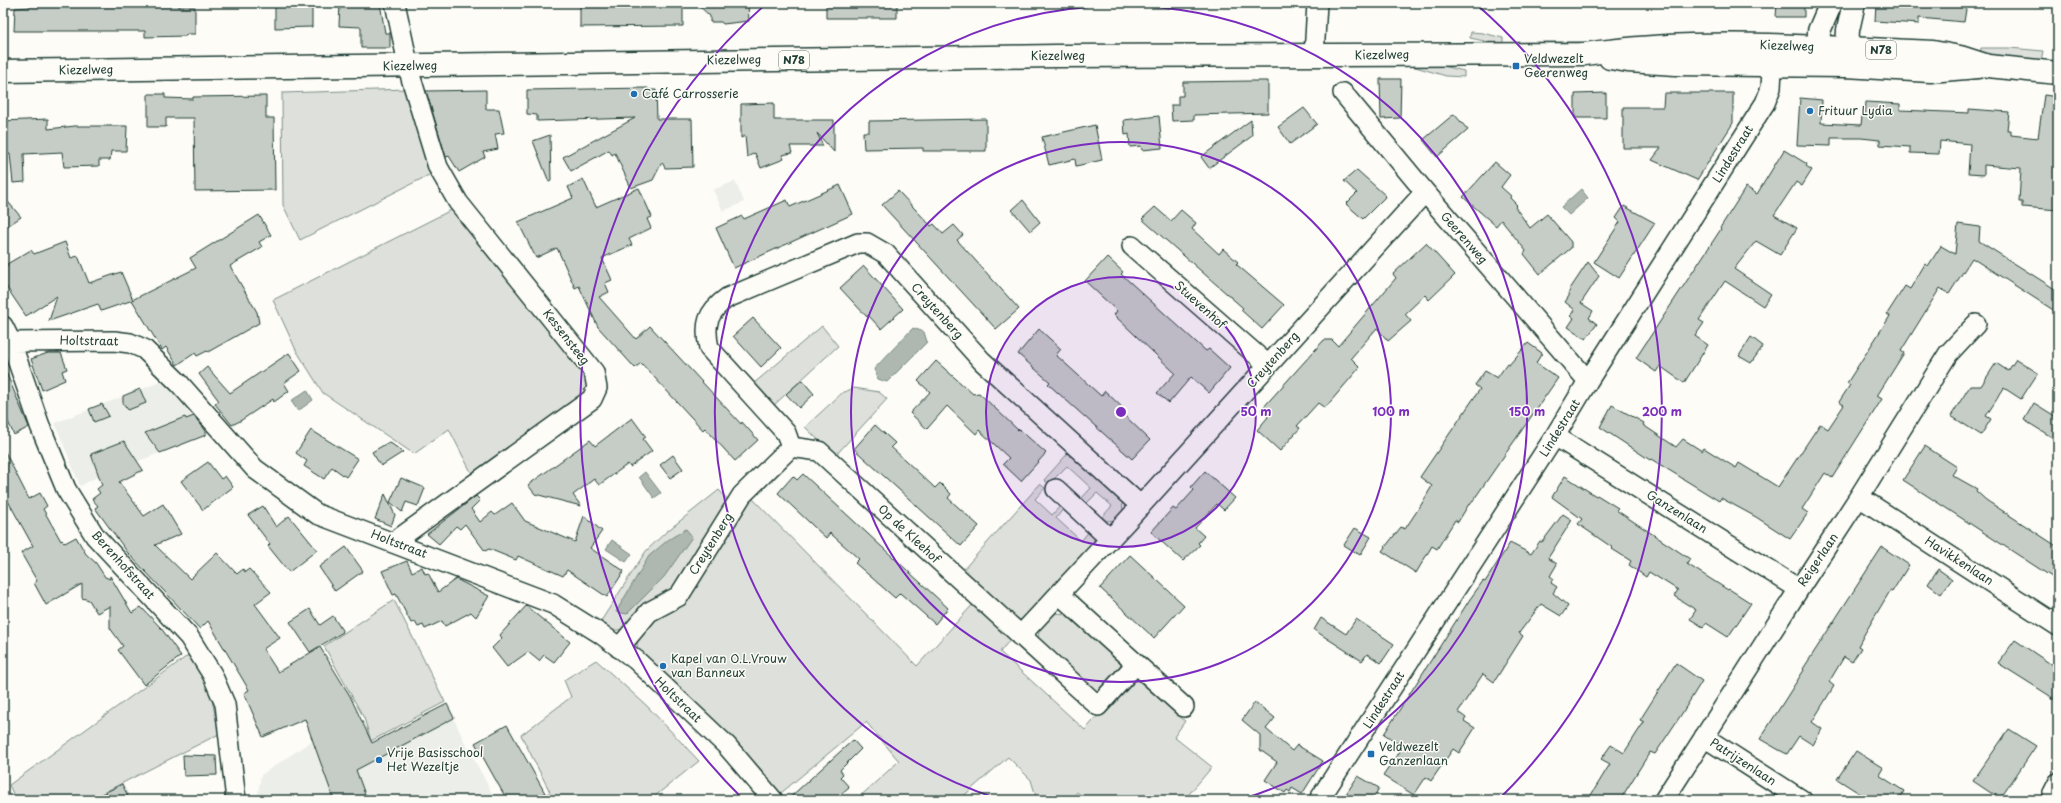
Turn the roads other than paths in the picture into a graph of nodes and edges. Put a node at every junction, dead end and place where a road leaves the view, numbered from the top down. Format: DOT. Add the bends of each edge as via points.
graph roads {
  1 [pos="395,3"];
  2 [pos="1317,3"];
  3 [pos="1832,3"];
  4 [pos="1854,3"];
  5 [pos="1773,55"];
  6 [pos="1314,56"];
  7 [pos="1818,56"];
  8 [pos="1847,57"];
  9 [pos="408,66"];
  10 [pos="3,71"];
  11 [pos="2058,72"];
  12 [pos="1343,92"];
  13 [pos="1425,192"];
  14 [pos="1132,246"];
  15 [pos="1976,324"];
  16 [pos="7,334"];
  17 [pos="1268,365"];
  18 [pos="1588,381"];
  19 [pos="1555,436"];
  20 [pos="791,447"];
  21 [pos="1056,489"];
  22 [pos="1859,497"];
  23 [pos="1141,506"];
  24 [pos="1110,539"];
  25 [pos="394,542"];
  26 [pos="1799,589"];
  27 [pos="1059,594"];
  28 [pos="2058,626"];
  29 [pos="1020,636"];
  30 [pos="619,648"];
  31 [pos="1136,664"];
  32 [pos="1184,707"];
  33 [pos="1704,737"];
  34 [pos="236,800"];
  35 [pos="773,800"];
  36 [pos="1319,800"];
  37 [pos="1664,800"];
  38 [pos="1802,800"];
  1 -- 9 [label="street, Kessensteeg"];
  2 -- 6 [label="street"];
  3 -- 7 [label="main road" via="1819,31"];
  4 -- 8 [label="main road" via="1848,30"];
  5 -- 6 [label="main road, Kiezelweg / N78" via="1667,45 1629,47 1585,54"];
  5 -- 7 [label="main road, Kiezelweg / N78"];
  5 -- 18 [label="street, Lindestraat" via="1769,96"];
  6 -- 9 [label="main road, Kiezelweg / N78" via="1056,56"];
  7 -- 8 [label="main road, Kiezelweg / N78"];
  8 -- 11 [label="main road, Kiezelweg / N78" via="1933,52 1960,56 1988,66"];
  9 -- 10 [label="main road, Kiezelweg / N78"];
  9 -- 25 [label="street, Kessensteeg" via="438,167 458,202 594,372 597,388 592,399"];
  12 -- 13 [label="street, Geerenweg"];
  13 -- 17 [label="street, Creytenberg"];
  13 -- 18 [label="street, Geerenweg"];
  14 -- 17 [label="street, Stuevenhof"];
  15 -- 22 [label="street, Reigerlaan" via="1948,354"];
  16 -- 25 [label="street, Holtstraat" via="114,340 144,349 179,383 255,469 317,514"];
  16 -- 34 [label="street, Berenhofstraat" via="66,489 95,536 189,637 212,674 225,704"];
  17 -- 23 [label="street, Creytenberg"];
  18 -- 19 [label="street, Lindestraat"];
  19 -- 26 [label="street, Ganzenlaan"];
  19 -- 36 [label="street, Lindestraat"];
  20 -- 23 [label="street, Creytenberg" via="786,433 709,348 706,334 710,315 716,306 727,298 858,243 867,243 886,254 982,361"];
  20 -- 29 [label="street, Op de Kleehof" via="819,451"];
  20 -- 30 [label="street, Creytenberg" via="742,495 679,596 649,612"];
  21 -- 24 [label="street"];
  22 -- 26 [label="street, Reigerlaan"];
  22 -- 28 [label="street, Havikkenlaan"];
  23 -- 24 [label="street"];
  24 -- 27 [label="street"];
  25 -- 30 [label="street, Holtstraat" via="553,604"];
  26 -- 33 [label="street, Reigerlaan"];
  27 -- 29 [label="street"];
  27 -- 31 [label="street"];
  29 -- 31 [label="street, Op de Kleehof" via="1098,706"];
  30 -- 35 [label="street, Holtstraat" via="636,660 727,746"];
  31 -- 32 [label="street"];
  33 -- 37 [label="street, Reigerlaan"];
  33 -- 38 [label="street, Patrijzenlaan"];
}
